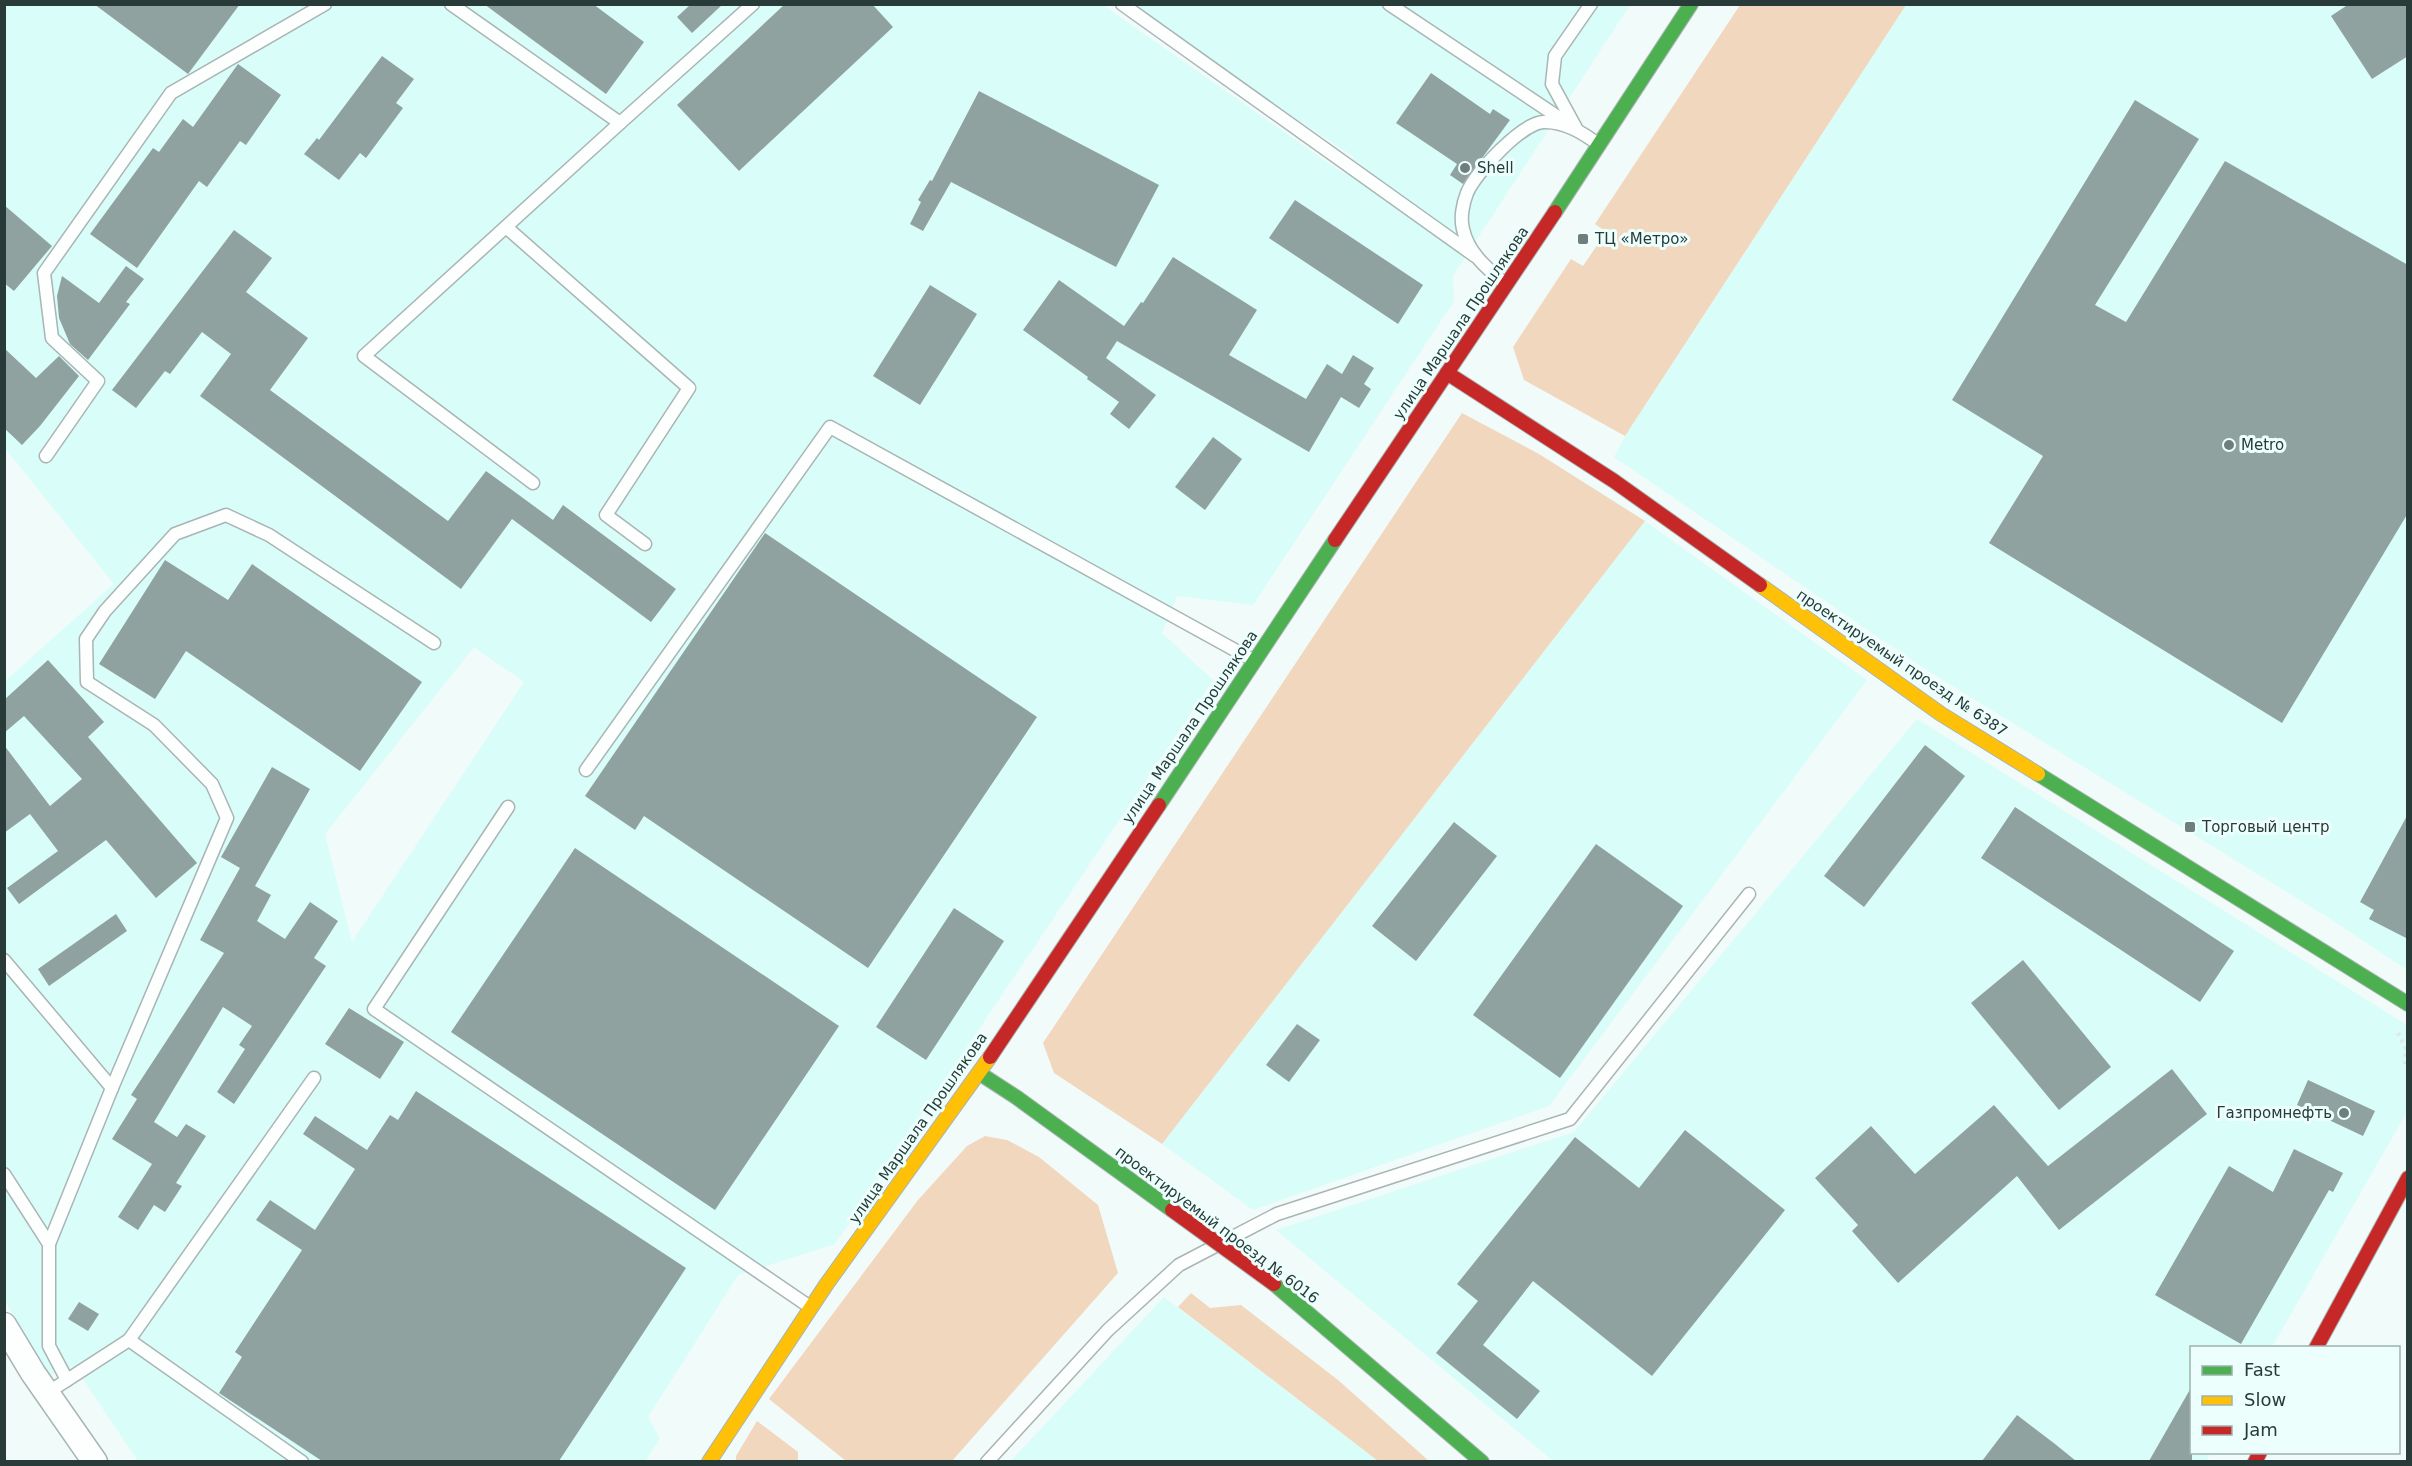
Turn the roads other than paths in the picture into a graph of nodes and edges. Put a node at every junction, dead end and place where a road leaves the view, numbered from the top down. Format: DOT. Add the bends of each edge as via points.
graph roads {
  1 [pos="325,4"];
  2 [pos="451,4"];
  3 [pos="753,4"];
  4 [pos="1122,4"];
  5 [pos="1389,4"];
  6 [pos="1591,4"];
  7 [pos="1691,4"];
  8 [pos="620,123"];
  9 [pos="1576,129"];
  10 [pos="1599,145"];
  11 [pos="506,227"];
  12 [pos="1475,256"];
  13 [pos="1506,285"];
  14 [pos="1447,373"];
  15 [pos="46,456"];
  16 [pos="533,483"];
  17 [pos="645,544"];
  18 [pos="434,642"];
  19 [pos="1254,661"];
  20 [pos="586,770"];
  21 [pos="508,807"];
  22 [pos="1749,894"];
  23 [pos="4,960"];
  24 [pos="2408,1004"];
  25 [pos="979,1073"];
  26 [pos="314,1078"];
  27 [pos="112,1088"];
  28 [pos="4,1174"];
  29 [pos="2408,1178"];
  30 [pos="49,1244"];
  31 [pos="811,1307"];
  32 [pos="4,1325"];
  33 [pos="129,1340"];
  34 [pos="2317,1346"];
  35 [pos="57,1386"];
  36 [pos="95,1461"];
  37 [pos="302,1461"];
  38 [pos="709,1461"];
  39 [pos="987,1461"];
  40 [pos="1482,1461"];
  1 -- 15 [label="lane" via="171,93 44,273 52,338 98,381"];
  2 -- 8 [label="lane"];
  3 -- 8 [label="lane"];
  4 -- 12 [label="lane"];
  5 -- 9 [label="lane"];
  6 -- 9 [label="lane" via="1556,56 1552,84"];
  7 -- 10 [label="main road, улица Маршала Прошлякова"];
  8 -- 11 [label="lane"];
  9 -- 10 [label="lane"];
  9 -- 12 [label="lane" via="1545,122 1529,125 1492,158 1467,192 1462,214 1463,230"];
  10 -- 13 [label="main road, улица Маршала Прошлякова"];
  11 -- 16 [label="lane" via="364,356"];
  11 -- 17 [label="lane" via="689,388 606,514"];
  12 -- 13 [label="lane"];
  13 -- 14 [label="main road, улица Маршала Прошлякова"];
  14 -- 19 [label="main road, улица Маршала Прошлякова"];
  14 -- 24 [label="main road, проектируемый проезд № 6387" via="1614,481 1941,714"];
  18 -- 27 [label="lane" via="269,535 226,514 175,534 105,611 86,639 87,682 154,725 212,784 227,818"];
  19 -- 20 [label="lane" via="830,427"];
  19 -- 25 [label="main road, улица Маршала Прошлякова"];
  21 -- 31 [label="lane" via="374,1010"];
  22 -- 39 [label="lane" via="1570,1119 1277,1215 1179,1265 1108,1330"];
  23 -- 27 [label="lane"];
  25 -- 31 [label="main road, улица Маршала Прошлякова"];
  25 -- 40 [label="main road, проектируемый проезд № 6016, bridge" via="1274,1284"];
  26 -- 33 [label="lane"];
  27 -- 30 [label="lane"];
  28 -- 30 [label="lane"];
  29 -- 34 [label="main road"];
  30 -- 35 [label="lane" via="49,1346"];
  31 -- 38 [label="main road, улица Маршала Прошлякова"];
  32 -- 35 [label="street" via="33,1373"];
  33 -- 35 [label="lane"];
  33 -- 37 [label="lane"];
  35 -- 36 [label="street"];
}
